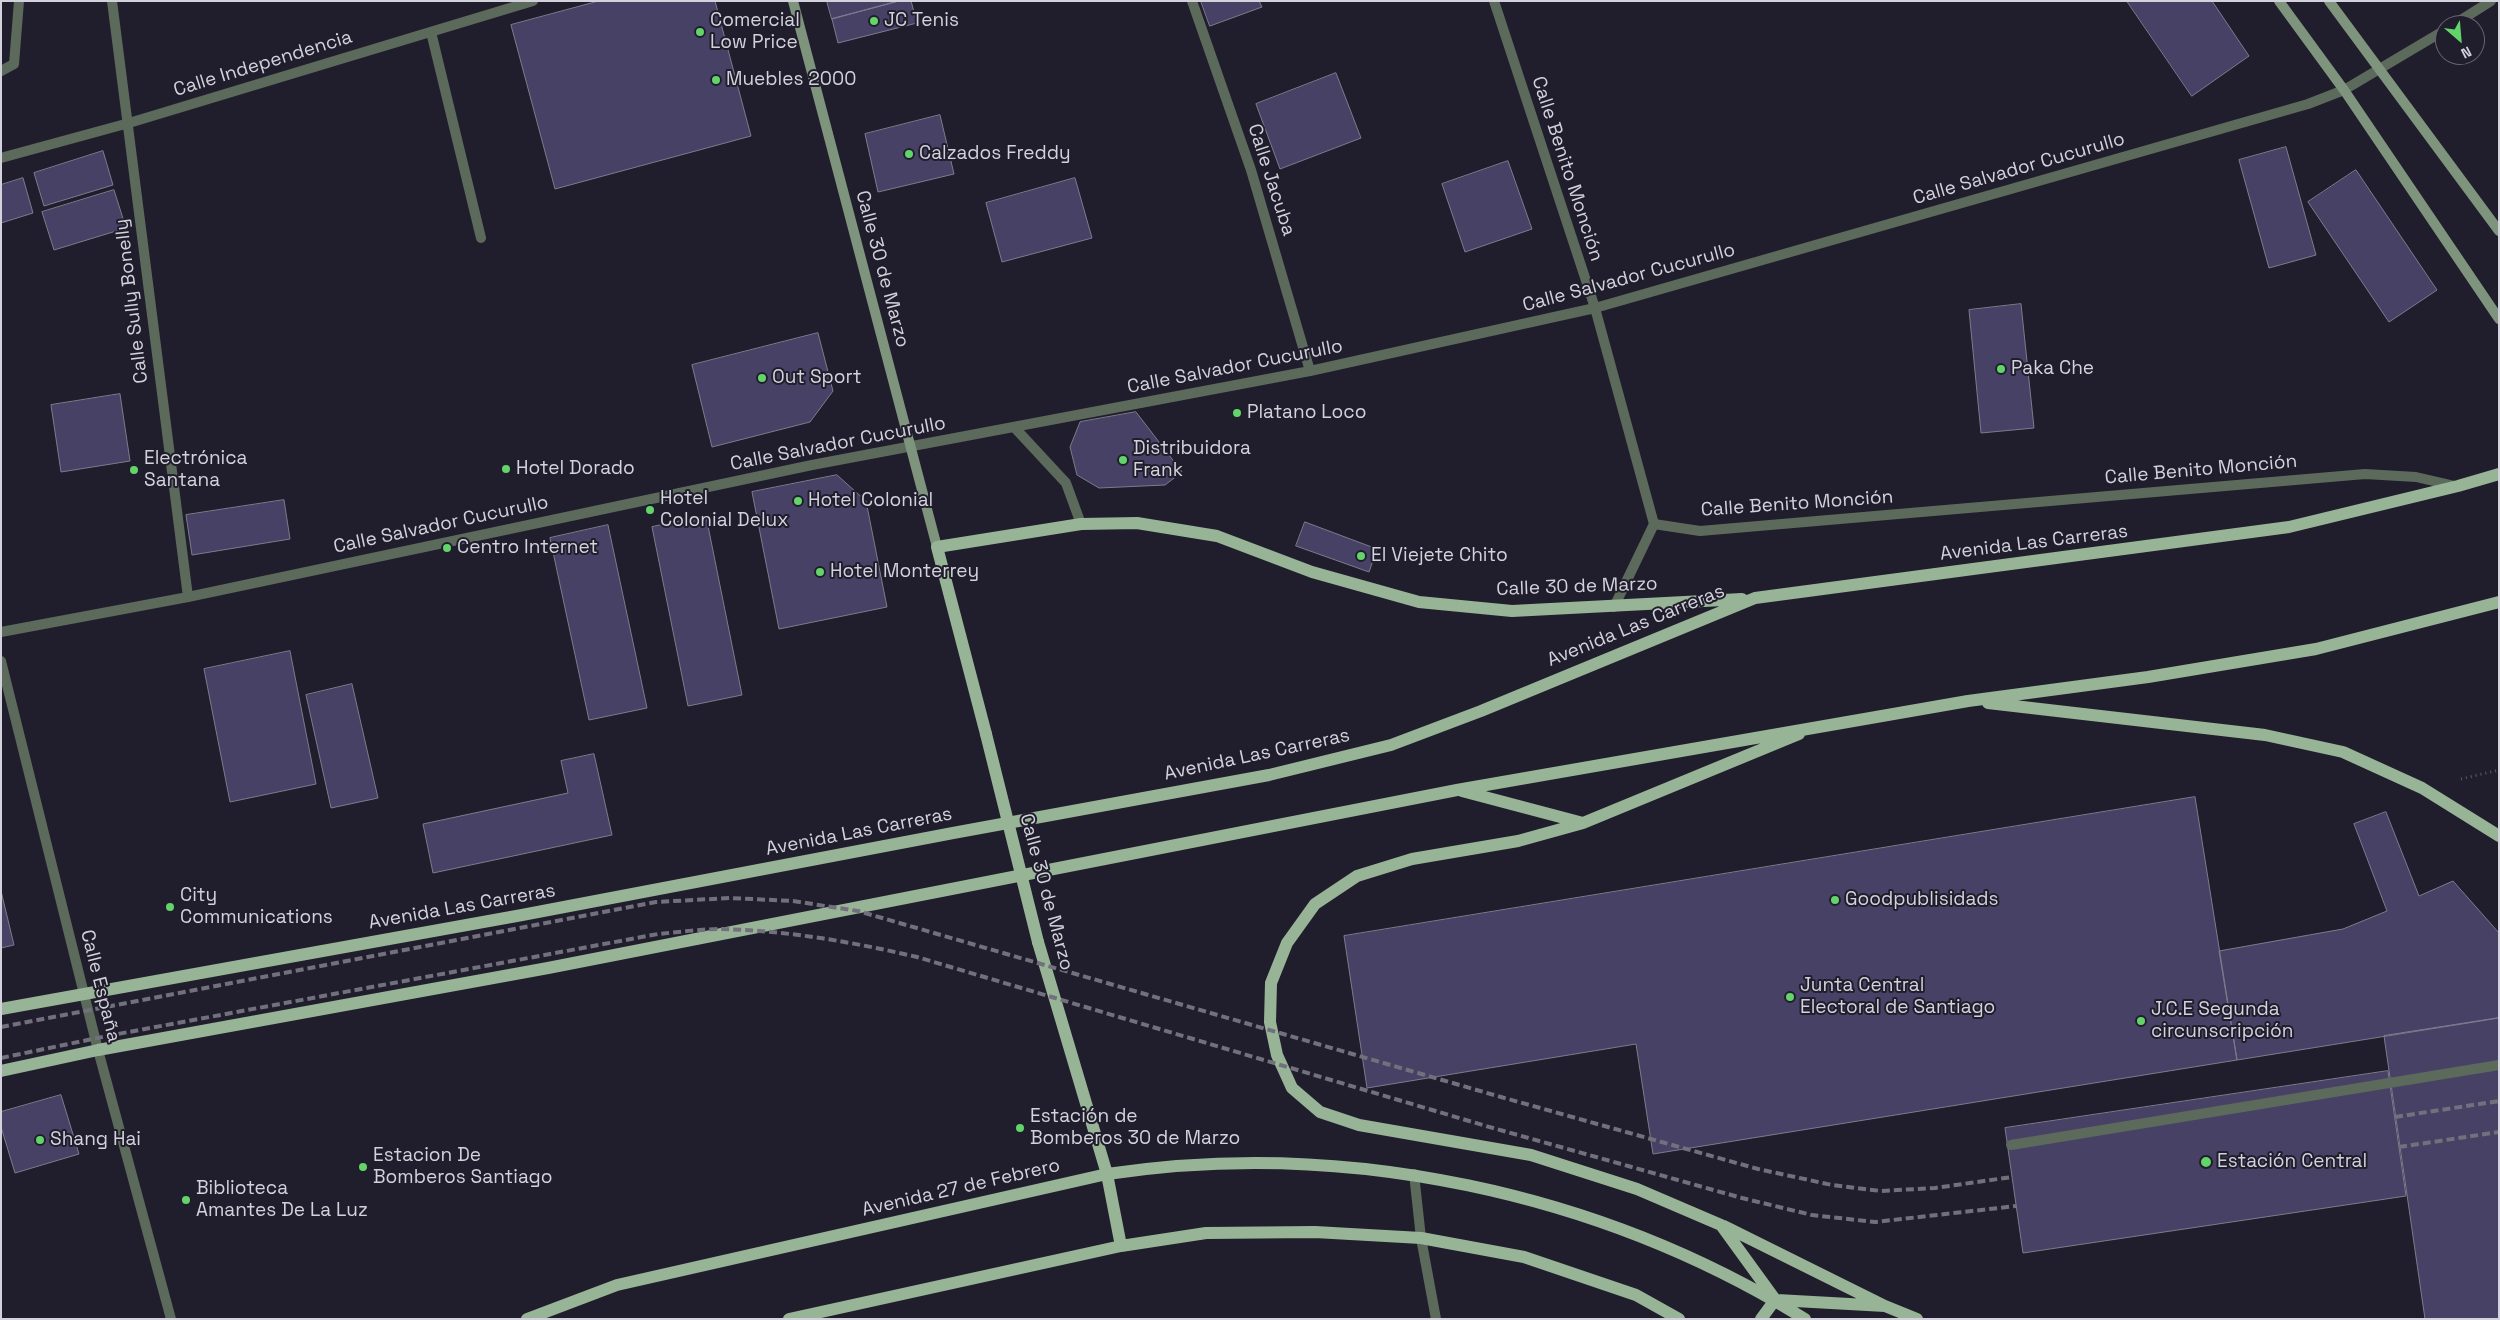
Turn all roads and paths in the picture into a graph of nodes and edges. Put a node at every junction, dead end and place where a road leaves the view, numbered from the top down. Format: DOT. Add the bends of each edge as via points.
graph roads {
  1 [pos="19,1"];
  2 [pos="112,1"];
  3 [pos="534,1"];
  4 [pos="793,1"];
  5 [pos="1192,1"];
  6 [pos="1494,1"];
  7 [pos="2279,1"];
  8 [pos="2329,1"];
  9 [pos="2492,1"];
  10 [pos="2469,15"];
  11 [pos="430,32"];
  12 [pos="2435,36"];
  13 [pos="2379,70"];
  14 [pos="1,71"];
  15 [pos="2344,90"];
  16 [pos="129,123"];
  17 [pos="1,158"];
  18 [pos="2499,231"];
  19 [pos="481,238"];
  20 [pos="1595,308"];
  21 [pos="2499,319"];
  22 [pos="1310,371"];
  23 [pos="1015,428"];
  24 [pos="909,446"];
  25 [pos="2499,474"];
  26 [pos="2458,486"];
  27 [pos="1082,524"];
  28 [pos="1654,524"];
  29 [pos="936,547"];
  30 [pos="188,597"];
  31 [pos="1755,598"];
  32 [pos="2499,602"];
  33 [pos="1614,607"];
  34 [pos="1,632"];
  35 [pos="1,661"];
  36 [pos="1968,701"];
  37 [pos="1822,725"];
  38 [pos="1457,790"];
  39 [pos="1583,823"];
  40 [pos="2499,836"];
  41 [pos="84,993"];
  42 [pos="1,1009"];
  43 [pos="98,1050"];
  44 [pos="2499,1065"];
  45 [pos="1,1071"];
  46 [pos="2011,1145"];
  47 [pos="1107,1174"];
  48 [pos="1414,1174"];
  49 [pos="1721,1224"];
  50 [pos="1421,1238"];
  51 [pos="1121,1246"];
  52 [pos="1775,1300"];
  53 [pos="1885,1306"];
  54 [pos="171,1319"];
  55 [pos="527,1319"];
  56 [pos="789,1319"];
  57 [pos="1436,1319"];
  58 [pos="1679,1319"];
  59 [pos="1761,1319"];
  60 [pos="1805,1319"];
  61 [pos="1917,1319"];
  1 -- 14 [label="street" via="14,64"];
  2 -- 16 [label="street, Calle Sully Bonelly"];
  3 -- 11 [label="street, Calle Independencia"];
  4 -- 24 [label="main road, Calle 30 de Marzo"];
  5 -- 22 [label="street, Calle Jacuba" via="1251,170"];
  6 -- 20 [label="street, Calle Benito Monción"];
  7 -- 15 [label="main road"];
  8 -- 13 [label="main road"];
  9 -- 10 [label="street"];
  11 -- 16 [label="street, Calle Independencia"];
  11 -- 19 [label="street"];
  12 -- 13 [label="street, Calle Salvador Cucurullo"];
  13 -- 15 [label="street, Calle Salvador Cucurullo"];
  13 -- 18 [label="main road"];
  15 -- 20 [label="street, Calle Salvador Cucurullo" via="2308,104"];
  15 -- 21 [label="main road"];
  16 -- 17 [label="street, Calle Independencia"];
  16 -- 30 [label="street, Calle Sully Bonelly" via="154,345"];
  20 -- 22 [label="street, Calle Salvador Cucurullo"];
  20 -- 28 [label="street, Calle Benito Monción"];
  22 -- 23 [label="street, Calle Salvador Cucurullo"];
  23 -- 24 [label="street, Calle Salvador Cucurullo"];
  23 -- 27 [label="street" via="1066,483"];
  24 -- 29 [label="main road, Calle 30 de Marzo"];
  24 -- 30 [label="street, Calle Salvador Cucurullo"];
  25 -- 26 [label="main road, Avenida Las Carreras"];
  26 -- 28 [label="street, Calle Benito Monción" via="2416,477 2365,474 1700,531"];
  26 -- 31 [label="main road, Avenida Las Carreras" via="2289,527"];
  27 -- 29 [label="main road, Calle 30 de Marzo"];
  27 -- 33 [label="main road, Calle 30 de Marzo" via="1137,523 1217,536 1312,572 1419,602 1512,612"];
  28 -- 33 [label="street"];
  29 -- 47 [label="main road, Calle 30 de Marzo, bridge" via="1038,942"];
  30 -- 34 [label="street, Calle Salvador Cucurullo"];
  31 -- 33 [label="main road, Calle 30 de Marzo"];
  31 -- 41 [label="main road, Avenida Las Carreras" via="1391,745 1270,775"];
  32 -- 36 [label="main road" via="2316,649"];
  35 -- 41 [label="street, Calle España"];
  36 -- 37 [label="main road"];
  36 -- 40 [label="main road" via="2265,735 2343,752 2422,788"];
  37 -- 38 [label="main road"];
  37 -- 39 [label="main road"];
  38 -- 39 [label="main road"];
  38 -- 43 [label="main road" via="538,970"];
  39 -- 49 [label="main road" via="1518,841 1412,859 1357,876 1315,904 1287,943 1271,982 1270,1022 1276,1055 1292,1088 1320,1112 1359,1125 1531,1155 1637,1189"];
  41 -- 42 [label="main road, Avenida Las Carreras"];
  41 -- 43 [label="street, Calle España"];
  43 -- 45 [label="main road"];
  43 -- 54 [label="street, Calle España"];
  44 -- 46 [label="street"];
  47 -- 48 [label="main road, Avenida 27 de Febrero" via="1165,1165 1292,1162"];
  47 -- 51 [label="main road, Calle 30 de Marzo"];
  47 -- 55 [label="main road, Avenida 27 de Febrero" via="617,1284"];
  48 -- 50 [label="street"];
  48 -- 52 [label="main road, Avenida 27 de Febrero" via="1582,1216 1680,1252"];
  49 -- 52 [label="main road"];
  49 -- 53 [label="main road"];
  50 -- 51 [label="main road" via="1315,1232 1206,1233"];
  50 -- 57 [label="street"];
  50 -- 58 [label="main road" via="1524,1257 1636,1296"];
  51 -- 56 [label="main road"];
  52 -- 53 [label="main road"];
  52 -- 59 [label="main road"];
  52 -- 60 [label="main road, Avenida 27 de Febrero"];
  53 -- 61 [label="main road"];
}
